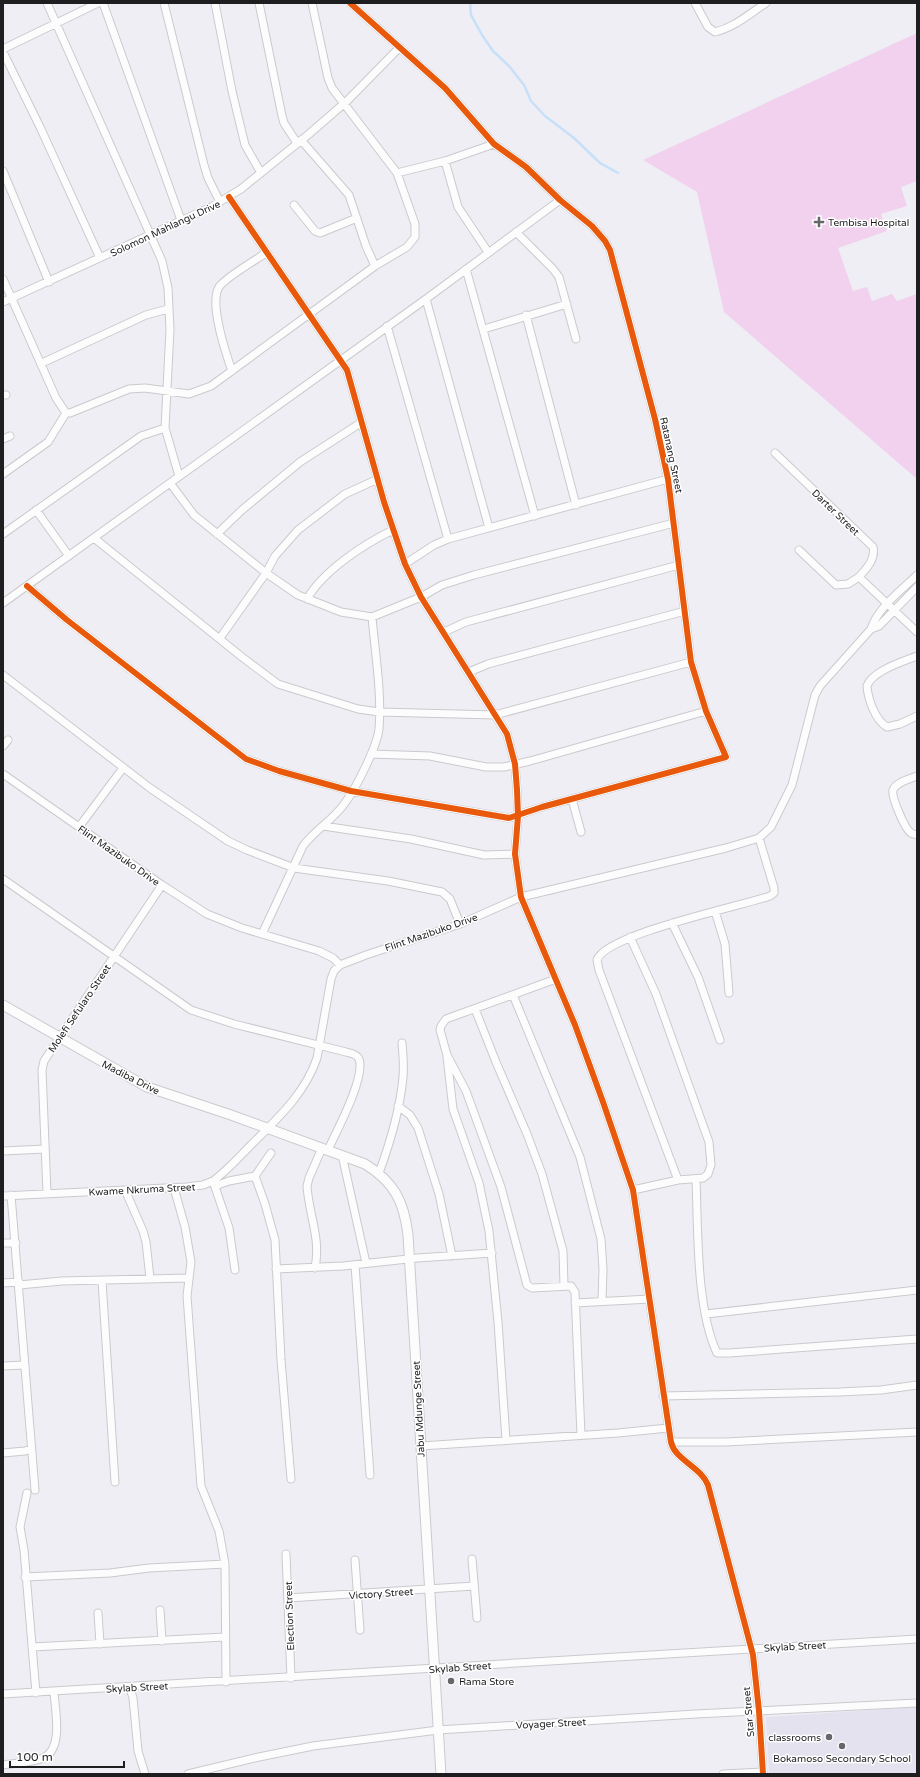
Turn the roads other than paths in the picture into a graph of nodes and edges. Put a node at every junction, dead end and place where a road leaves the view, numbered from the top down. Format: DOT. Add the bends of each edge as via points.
graph roads {
  1 [pos="47,3"];
  2 [pos="98,3"];
  3 [pos="103,3"];
  4 [pos="164,3"];
  5 [pos="215,3"];
  6 [pos="259,3"];
  7 [pos="312,3"];
  8 [pos="350,3"];
  9 [pos="695,3"];
  10 [pos="766,3"];
  11 [pos="56,23"];
  12 [pos="399,48"];
  13 [pos="3,50"];
  14 [pos="344,104"];
  15 [pos="299,142"];
  16 [pos="494,144"];
  17 [pos="445,161"];
  18 [pos="3,171"];
  19 [pos="261,173"];
  20 [pos="397,173"];
  21 [pos="229,197"];
  22 [pos="560,200"];
  23 [pos="220,202"];
  24 [pos="294,205"];
  25 [pos="357,218"];
  26 [pos="181,220"];
  27 [pos="516,232"];
  28 [pos="151,236"];
  29 [pos="488,252"];
  30 [pos="266,253"];
  31 [pos="100,258"];
  32 [pos="375,266"];
  33 [pos="466,269"];
  34 [pos="3,279"];
  35 [pos="48,282"];
  36 [pos="12,298"];
  37 [pos="426,299"];
  38 [pos="3,302"];
  39 [pos="567,304"];
  40 [pos="168,310"];
  41 [pos="310,314"];
  42 [pos="526,315"];
  43 [pos="388,326"];
  44 [pos="484,329"];
  45 [pos="576,339"];
  46 [pos="341,360"];
  47 [pos="42,363"];
  48 [pos="232,371"];
  49 [pos="166,392"];
  50 [pos="66,413"];
  51 [pos="362,422"];
  52 [pos="165,428"];
  53 [pos="10,436"];
  54 [pos="3,439"];
  55 [pos="775,453"];
  56 [pos="3,474"];
  57 [pos="179,476"];
  58 [pos="378,479"];
  59 [pos="668,479"];
  60 [pos="170,483"];
  61 [pos="576,505"];
  62 [pos="36,510"];
  63 [pos="535,516"];
  64 [pos="674,524"];
  65 [pos="489,528"];
  66 [pos="393,530"];
  67 [pos="3,534"];
  68 [pos="217,534"];
  69 [pos="94,538"];
  70 [pos="448,539"];
  71 [pos="799,550"];
  72 [pos="69,556"];
  73 [pos="405,564"];
  74 [pos="679,565"];
  75 [pos="266,573"];
  76 [pos="917,575"];
  77 [pos="859,577"];
  78 [pos="27,586"];
  79 [pos="917,587"];
  80 [pos="421,597"];
  81 [pos="307,599"];
  82 [pos="3,603"];
  83 [pos="887,604"];
  84 [pos="685,611"];
  85 [pos="894,611"];
  86 [pos="372,617"];
  87 [pos="871,630"];
  88 [pos="444,632"];
  89 [pos="917,632"];
  90 [pos="220,638"];
  91 [pos="917,656"];
  92 [pos="691,662"];
  93 [pos="469,672"];
  94 [pos="3,675"];
  95 [pos="706,711"];
  96 [pos="379,712"];
  97 [pos="495,714"];
  98 [pos="917,716"];
  99 [pos="371,754"];
  100 [pos="515,764"];
  101 [pos="123,768"];
  102 [pos="3,774"];
  103 [pos="917,776"];
  104 [pos="351,791"];
  105 [pos="572,799"];
  106 [pos="518,816"];
  107 [pos="323,826"];
  108 [pos="79,827"];
  109 [pos="581,832"];
  110 [pos="917,835"];
  111 [pos="759,838"];
  112 [pos="515,854"];
  113 [pos="294,868"];
  114 [pos="3,879"];
  115 [pos="162,885"];
  116 [pos="521,896"];
  117 [pos="715,911"];
  118 [pos="672,923"];
  119 [pos="460,924"];
  120 [pos="262,934"];
  121 [pos="630,938"];
  122 [pos="114,956"];
  123 [pos="340,965"];
  124 [pos="556,979"];
  125 [pos="729,993"];
  126 [pos="513,995"];
  127 [pos="3,1005"];
  128 [pos="475,1009"];
  129 [pos="59,1038"];
  130 [pos="720,1040"];
  131 [pos="402,1043"];
  132 [pos="320,1046"];
  133 [pos="447,1055"];
  134 [pos="398,1106"];
  135 [pos="268,1128"];
  136 [pos="45,1149"];
  137 [pos="325,1149"];
  138 [pos="3,1151"];
  139 [pos="271,1153"];
  140 [pos="342,1155"];
  141 [pos="379,1173"];
  142 [pos="255,1176"];
  143 [pos="696,1178"];
  144 [pos="678,1180"];
  145 [pos="214,1184"];
  146 [pos="174,1188"];
  147 [pos="125,1190"];
  148 [pos="633,1190"];
  149 [pos="47,1193"];
  150 [pos="11,1195"];
  151 [pos="3,1196"];
  152 [pos="3,1243"];
  153 [pos="16,1243"];
  154 [pos="492,1253"];
  155 [pos="452,1256"];
  156 [pos="409,1259"];
  157 [pos="366,1263"];
  158 [pos="355,1265"];
  159 [pos="315,1268"];
  160 [pos="276,1269"];
  161 [pos="235,1270"];
  162 [pos="150,1278"];
  163 [pos="189,1278"];
  164 [pos="102,1281"];
  165 [pos="3,1283"];
  166 [pos="19,1284"];
  167 [pos="564,1286"];
  168 [pos="917,1290"];
  169 [pos="650,1298"];
  170 [pos="602,1301"];
  171 [pos="575,1303"];
  172 [pos="706,1314"];
  173 [pos="917,1339"];
  174 [pos="25,1365"];
  175 [pos="3,1366"];
  176 [pos="917,1385"];
  177 [pos="663,1396"];
  178 [pos="668,1428"];
  179 [pos="917,1432"];
  180 [pos="581,1435"];
  181 [pos="506,1440"];
  182 [pos="671,1442"];
  183 [pos="420,1446"];
  184 [pos="31,1449"];
  185 [pos="3,1452"];
  186 [pos="370,1474"];
  187 [pos="291,1479"];
  188 [pos="115,1482"];
  189 [pos="35,1490"];
  190 [pos="27,1493"];
  191 [pos="286,1554"];
  192 [pos="472,1559"];
  193 [pos="355,1560"];
  194 [pos="225,1564"];
  195 [pos="25,1577"];
  196 [pos="474,1586"];
  197 [pos="429,1590"];
  198 [pos="357,1594"];
  199 [pos="288,1598"];
  200 [pos="160,1610"];
  201 [pos="98,1613"];
  202 [pos="477,1618"];
  203 [pos="360,1630"];
  204 [pos="225,1637"];
  205 [pos="917,1639"];
  206 [pos="162,1641"];
  207 [pos="100,1644"];
  208 [pos="32,1647"];
  209 [pos="751,1649"];
  210 [pos="434,1669"];
  211 [pos="292,1678"];
  212 [pos="226,1682"];
  213 [pos="130,1688"];
  214 [pos="54,1692"];
  215 [pos="36,1693"];
  216 [pos="3,1694"];
  217 [pos="917,1703"];
  218 [pos="759,1711"];
  219 [pos="438,1730"];
  220 [pos="3,1765"];
  221 [pos="763,1773"];
  222 [pos="145,1774"];
  223 [pos="188,1774"];
  224 [pos="441,1774"];
  225 [pos="723,1774"];
  1 -- 11 [label="street"];
  2 -- 11 [label="street"];
  3 -- 26 [label="street"];
  4 -- 23 [label="street" via="204,165"];
  5 -- 19 [label="street" via="245,145"];
  6 -- 15 [label="street" via="284,123"];
  7 -- 14 [label="street" via="328,78"];
  8 -- 12 [label="street, Ratanang Street"];
  9 -- 10 [label="street" via="708,27 715,32 728,28"];
  11 -- 13 [label="street"];
  11 -- 28 [label="street"];
  12 -- 14 [label="street, Solomon Mahlangu Drive"];
  12 -- 16 [label="street, Ratanang Street" via="445,88"];
  13 -- 31 [label="street"];
  14 -- 15 [label="street, Solomon Mahlangu Drive"];
  14 -- 20 [label="street"];
  15 -- 19 [label="street, Solomon Mahlangu Drive"];
  15 -- 25 [label="street" via="348,195"];
  16 -- 17 [label="street"];
  16 -- 22 [label="street, Ratanang Street" via="526,168"];
  17 -- 20 [label="street"];
  17 -- 29 [label="street" via="458,207"];
  18 -- 35 [label="street"];
  19 -- 21 [label="street, Solomon Mahlangu Drive"];
  20 -- 32 [label="street" via="415,224 415,237 407,247"];
  21 -- 23 [label="street, Solomon Mahlangu Drive"];
  21 -- 30 [label="street"];
  22 -- 27 [label="street"];
  22 -- 59 [label="street, Ratanang Street" via="592,226 610,250"];
  23 -- 26 [label="street, Solomon Mahlangu Drive"];
  24 -- 25 [label="street" via="315,231 320,233"];
  25 -- 32 [label="street"];
  26 -- 28 [label="street, Solomon Mahlangu Drive"];
  27 -- 29 [label="street"];
  27 -- 39 [label="street" via="559,277"];
  28 -- 31 [label="street, Solomon Mahlangu Drive"];
  28 -- 40 [label="street" via="166,275"];
  29 -- 33 [label="street"];
  30 -- 41 [label="street"];
  30 -- 48 [label="street" via="224,282 216,292 221,339"];
  31 -- 35 [label="street, Solomon Mahlangu Drive"];
  32 -- 41 [label="street"];
  33 -- 37 [label="street"];
  33 -- 44 [label="street"];
  34 -- 36 [label="street"];
  35 -- 36 [label="street, Solomon Mahlangu Drive"];
  36 -- 38 [label="street, Solomon Mahlangu Drive"];
  36 -- 47 [label="street"];
  37 -- 43 [label="street"];
  37 -- 65 [label="street"];
  39 -- 42 [label="street"];
  39 -- 45 [label="street"];
  40 -- 47 [label="street" via="146,315"];
  40 -- 49 [label="street" via="170,330"];
  41 -- 46 [label="street"];
  41 -- 48 [label="street"];
  42 -- 44 [label="street"];
  42 -- 61 [label="street"];
  43 -- 46 [label="street"];
  43 -- 70 [label="street"];
  44 -- 63 [label="street"];
  46 -- 51 [label="street" via="350,378"];
  46 -- 57 [label="street"];
  47 -- 50 [label="street" via="56,398"];
  48 -- 49 [label="street" via="211,386 195,393"];
  49 -- 50 [label="street" via="145,388 129,389 80,410"];
  49 -- 52 [label="street"];
  50 -- 56 [label="street" via="48,442"];
  51 -- 58 [label="street"];
  51 -- 68 [label="street" via="300,462"];
  52 -- 57 [label="street"];
  52 -- 62 [label="street" via="141,436"];
  53 -- 54 [label="street"];
  55 -- 77 [label="street, Darter Street" via="873,547 874,555"];
  57 -- 60 [label="street"];
  58 -- 66 [label="street"];
  58 -- 75 [label="street" via="345,494 298,530 275,556"];
  59 -- 61 [label="street"];
  59 -- 64 [label="street, Ratanang Street"];
  60 -- 68 [label="street" via="194,515"];
  60 -- 69 [label="street"];
  61 -- 63 [label="street"];
  62 -- 67 [label="street"];
  62 -- 72 [label="street"];
  63 -- 65 [label="street"];
  64 -- 74 [label="street, Ratanang Street"];
  64 -- 80 [label="street" via="442,585"];
  65 -- 70 [label="street"];
  66 -- 73 [label="street"];
  66 -- 81 [label="street" via="370,542 324,577"];
  68 -- 75 [label="street"];
  69 -- 72 [label="street"];
  69 -- 90 [label="street"];
  70 -- 73 [label="street"];
  71 -- 77 [label="street" via="836,584 848,584"];
  72 -- 78 [label="street"];
  73 -- 80 [label="street"];
  74 -- 84 [label="street, Ratanang Street"];
  74 -- 88 [label="street" via="466,622"];
  75 -- 81 [label="street"];
  75 -- 90 [label="street"];
  76 -- 83 [label="street, Flint Mazibuko Drive"];
  77 -- 83 [label="street"];
  78 -- 82 [label="street"];
  78 -- 104 [label="street" via="246,759"];
  79 -- 85 [label="street, Flint Mazibuko Drive"];
  80 -- 86 [label="street"];
  80 -- 88 [label="street"];
  81 -- 86 [label="street" via="341,612"];
  83 -- 85 [label="street"];
  83 -- 87 [label="street, Flint Mazibuko Drive"];
  84 -- 92 [label="street, Ratanang Street"];
  84 -- 93 [label="street" via="488,664"];
  85 -- 87 [label="street, Flint Mazibuko Drive" via="879,626"];
  85 -- 89 [label="street"];
  86 -- 96 [label="street"];
  87 -- 111 [label="street, Flint Mazibuko Drive" via="815,694 792,785 774,823 768,832"];
  88 -- 93 [label="street"];
  90 -- 96 [label="street" via="278,684 358,709"];
  91 -- 98 [label="street" via="878,673 867,686 877,717 886,727"];
  92 -- 95 [label="street, Ratanang Street"];
  92 -- 97 [label="street"];
  93 -- 97 [label="street"];
  94 -- 101 [label="street"];
  95 -- 100 [label="street"];
  95 -- 105 [label="street, Ratanang Street" via="726,758"];
  96 -- 97 [label="street"];
  96 -- 99 [label="street" via="379,729"];
  97 -- 100 [label="street" via="507,734"];
  99 -- 100 [label="street" via="430,756 486,767"];
  99 -- 104 [label="street"];
  100 -- 106 [label="street"];
  101 -- 108 [label="street"];
  101 -- 113 [label="street" via="228,841"];
  102 -- 108 [label="street, Flint Mazibuko Drive"];
  103 -- 110 [label="street" via="896,785 893,796 907,828 912,834"];
  104 -- 106 [label="street" via="502,817"];
  104 -- 107 [label="street" via="346,802"];
  105 -- 106 [label="street" via="530,810"];
  105 -- 109 [label="street"];
  106 -- 112 [label="street"];
  107 -- 112 [label="street" via="411,839 484,855"];
  107 -- 113 [label="street" via="303,846"];
  108 -- 115 [label="street, Flint Mazibuko Drive"];
  111 -- 116 [label="street, Flint Mazibuko Drive"];
  111 -- 117 [label="street" via="773,881 774,893 739,906"];
  112 -- 116 [label="street"];
  113 -- 119 [label="street" via="388,881 442,892 450,899"];
  113 -- 120 [label="street"];
  114 -- 122 [label="street"];
  115 -- 120 [label="street, Flint Mazibuko Drive" via="221,921"];
  115 -- 122 [label="street, Molefi Sefularo Street"];
  116 -- 119 [label="street, Flint Mazibuko Drive"];
  116 -- 124 [label="street"];
  117 -- 118 [label="street"];
  117 -- 125 [label="street" via="724,944"];
  118 -- 121 [label="street"];
  118 -- 130 [label="street" via="698,977"];
  119 -- 123 [label="street, Flint Mazibuko Drive"];
  120 -- 123 [label="street, Flint Mazibuko Drive" via="326,954"];
  121 -- 143 [label="street" via="656,994 709,1142 710,1171 705,1177"];
  121 -- 144 [label="street" via="601,953 597,963"];
  122 -- 129 [label="street, Molefi Sefularo Street"];
  122 -- 132 [label="street" via="191,1010"];
  123 -- 132 [label="street, Kwame Nkruma Street" via="331,979"];
  124 -- 126 [label="street"];
  124 -- 148 [label="street" via="601,1095"];
  126 -- 128 [label="street"];
  126 -- 170 [label="street" via="580,1157 601,1239"];
  127 -- 129 [label="street, Madiba Drive"];
  128 -- 133 [label="street" via="443,1022 440,1030"];
  128 -- 167 [label="street" via="542,1174 563,1251"];
  129 -- 135 [label="street, Madiba Drive" via="147,1087"];
  129 -- 136 [label="street, Molefi Sefularo Street" via="45,1059 42,1070"];
  131 -- 134 [label="street" via="403,1077"];
  132 -- 135 [label="street, Kwame Nkruma Street" via="314,1067 305,1084 286,1110"];
  132 -- 137 [label="street" via="352,1053 359,1059 360,1066 349,1105"];
  133 -- 154 [label="street" via="453,1109 482,1194"];
  133 -- 167 [label="street" via="466,1091 494,1167 527,1285 532,1288"];
  134 -- 141 [label="street"];
  134 -- 155 [label="street" via="410,1115 418,1128 439,1194"];
  135 -- 137 [label="street, Jabu Mdunge Street"];
  135 -- 145 [label="street, Kwame Nkruma Street"];
  136 -- 138 [label="street"];
  136 -- 149 [label="street, Molefi Sefularo Street"];
  137 -- 140 [label="street, Jabu Mdunge Street"];
  137 -- 159 [label="street" via="307,1186 317,1242"];
  139 -- 142 [label="street"];
  140 -- 141 [label="street, Jabu Mdunge Street"];
  140 -- 157 [label="street"];
  141 -- 156 [label="street, Jabu Mdunge Street" via="393,1189 403,1210"];
  142 -- 145 [label="street"];
  142 -- 160 [label="street" via="275,1240"];
  143 -- 144 [label="street"];
  143 -- 172 [label="street" via="701,1278"];
  144 -- 148 [label="street"];
  145 -- 146 [label="street, Kwame Nkruma Street"];
  145 -- 161 [label="street" via="229,1228"];
  146 -- 147 [label="street, Kwame Nkruma Street"];
  146 -- 163 [label="street" via="187,1236 191,1262"];
  147 -- 149 [label="street, Kwame Nkruma Street"];
  147 -- 162 [label="street" via="143,1231"];
  148 -- 169 [label="street"];
  149 -- 150 [label="street, Kwame Nkruma Street"];
  150 -- 151 [label="street, Kwame Nkruma Street"];
  150 -- 153 [label="street"];
  152 -- 153 [label="street"];
  153 -- 166 [label="street"];
  154 -- 155 [label="street"];
  154 -- 181 [label="street"];
  155 -- 156 [label="street"];
  156 -- 157 [label="street"];
  156 -- 183 [label="street, Jabu Mdunge Street"];
  157 -- 158 [label="street"];
  158 -- 159 [label="street"];
  158 -- 186 [label="street"];
  159 -- 160 [label="street"];
  160 -- 187 [label="street"];
  162 -- 163 [label="street"];
  162 -- 164 [label="street"];
  163 -- 194 [label="street" via="187,1296 201,1486 219,1531"];
  164 -- 166 [label="street"];
  164 -- 188 [label="street"];
  165 -- 166 [label="street"];
  166 -- 174 [label="street"];
  167 -- 171 [label="street" via="573,1288"];
  168 -- 172 [label="street"];
  169 -- 170 [label="street"];
  169 -- 177 [label="street"];
  170 -- 171 [label="street"];
  171 -- 180 [label="street"];
  172 -- 173 [label="street" via="714,1348 720,1354"];
  174 -- 175 [label="street"];
  174 -- 184 [label="street"];
  176 -- 177 [label="street" via="840,1392"];
  177 -- 178 [label="street"];
  178 -- 180 [label="street"];
  178 -- 182 [label="street"];
  179 -- 182 [label="street" via="726,1442"];
  180 -- 181 [label="street"];
  181 -- 183 [label="street"];
  182 -- 209 [label="street, Star Street" via="674,1450 697,1468 708,1485"];
  183 -- 197 [label="street, Jabu Mdunge Street"];
  184 -- 185 [label="street"];
  184 -- 189 [label="street"];
  190 -- 195 [label="street" via="20,1532"];
  191 -- 199 [label="street, Election Street"];
  192 -- 196 [label="street"];
  193 -- 198 [label="street"];
  194 -- 195 [label="street"];
  194 -- 204 [label="street"];
  195 -- 208 [label="street"];
  196 -- 197 [label="street, Victory Street"];
  196 -- 202 [label="street"];
  197 -- 198 [label="street, Victory Street"];
  197 -- 210 [label="street, Jabu Mdunge Street"];
  198 -- 199 [label="street, Victory Street"];
  198 -- 203 [label="street"];
  199 -- 211 [label="street, Election Street"];
  200 -- 206 [label="street"];
  201 -- 207 [label="street"];
  204 -- 206 [label="street"];
  204 -- 212 [label="street"];
  205 -- 209 [label="street, Skylab Street"];
  206 -- 207 [label="street"];
  207 -- 208 [label="street"];
  208 -- 215 [label="street"];
  209 -- 210 [label="street, Skylab Street"];
  209 -- 218 [label="street, Star Street"];
  210 -- 211 [label="street, Skylab Street"];
  210 -- 219 [label="street, Jabu Mdunge Street"];
  211 -- 212 [label="street, Skylab Street"];
  212 -- 213 [label="street, Skylab Street"];
  213 -- 214 [label="street, Skylab Street"];
  213 -- 222 [label="street" via="138,1751"];
  214 -- 215 [label="street, Skylab Street"];
  214 -- 220 [label="street" via="56,1738 53,1750 43,1758"];
  215 -- 216 [label="street, Skylab Street"];
  217 -- 218 [label="street, Voyager Street"];
  218 -- 219 [label="street, Voyager Street"];
  218 -- 221 [label="street, Star Street"];
  219 -- 223 [label="street, Voyager Street" via="313,1746"];
  219 -- 224 [label="street, Jabu Mdunge Street"];
  221 -- 225 [label="street"];
}
